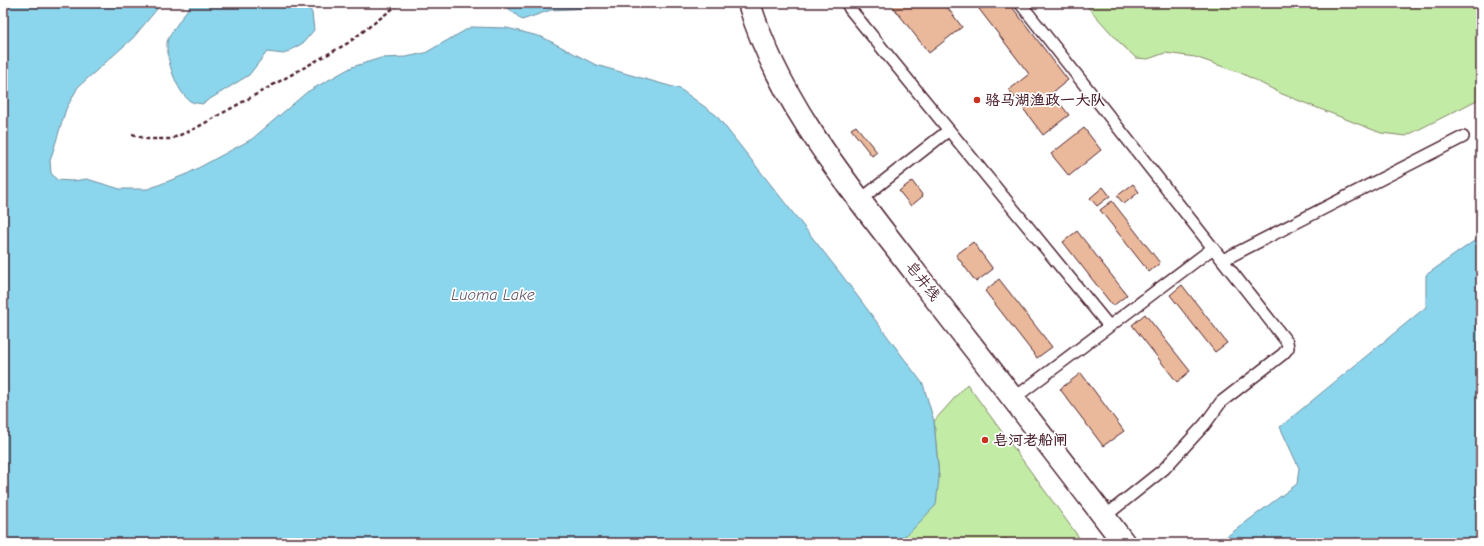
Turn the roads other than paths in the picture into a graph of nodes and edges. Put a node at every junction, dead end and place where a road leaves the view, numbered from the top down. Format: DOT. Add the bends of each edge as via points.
graph roads {
  1 [pos="748,3"];
  2 [pos="847,3"];
  3 [pos="1020,3"];
  4 [pos="949,130"];
  5 [pos="1463,137"];
  6 [pos="860,200"];
  7 [pos="1213,248"];
  8 [pos="1222,260"];
  9 [pos="1109,326"];
  10 [pos="1013,399"];
  11 [pos="1114,530"];
  1 -- 6 [label="street, 皂井线" via="755,25 785,90 834,167"];
  2 -- 4 [label="lane"];
  3 -- 7 [label="lane"];
  4 -- 6 [label="lane"];
  4 -- 9 [label="lane"];
  5 -- 8 [label="lane"];
  6 -- 10 [label="street, 皂井线"];
  7 -- 8 [label="lane"];
  7 -- 9 [label="lane"];
  8 -- 11 [label="lane" via="1287,342 1288,348 1221,402 1206,424 1164,469"];
  9 -- 10 [label="lane"];
  10 -- 11 [label="street, 皂井线"];
}
